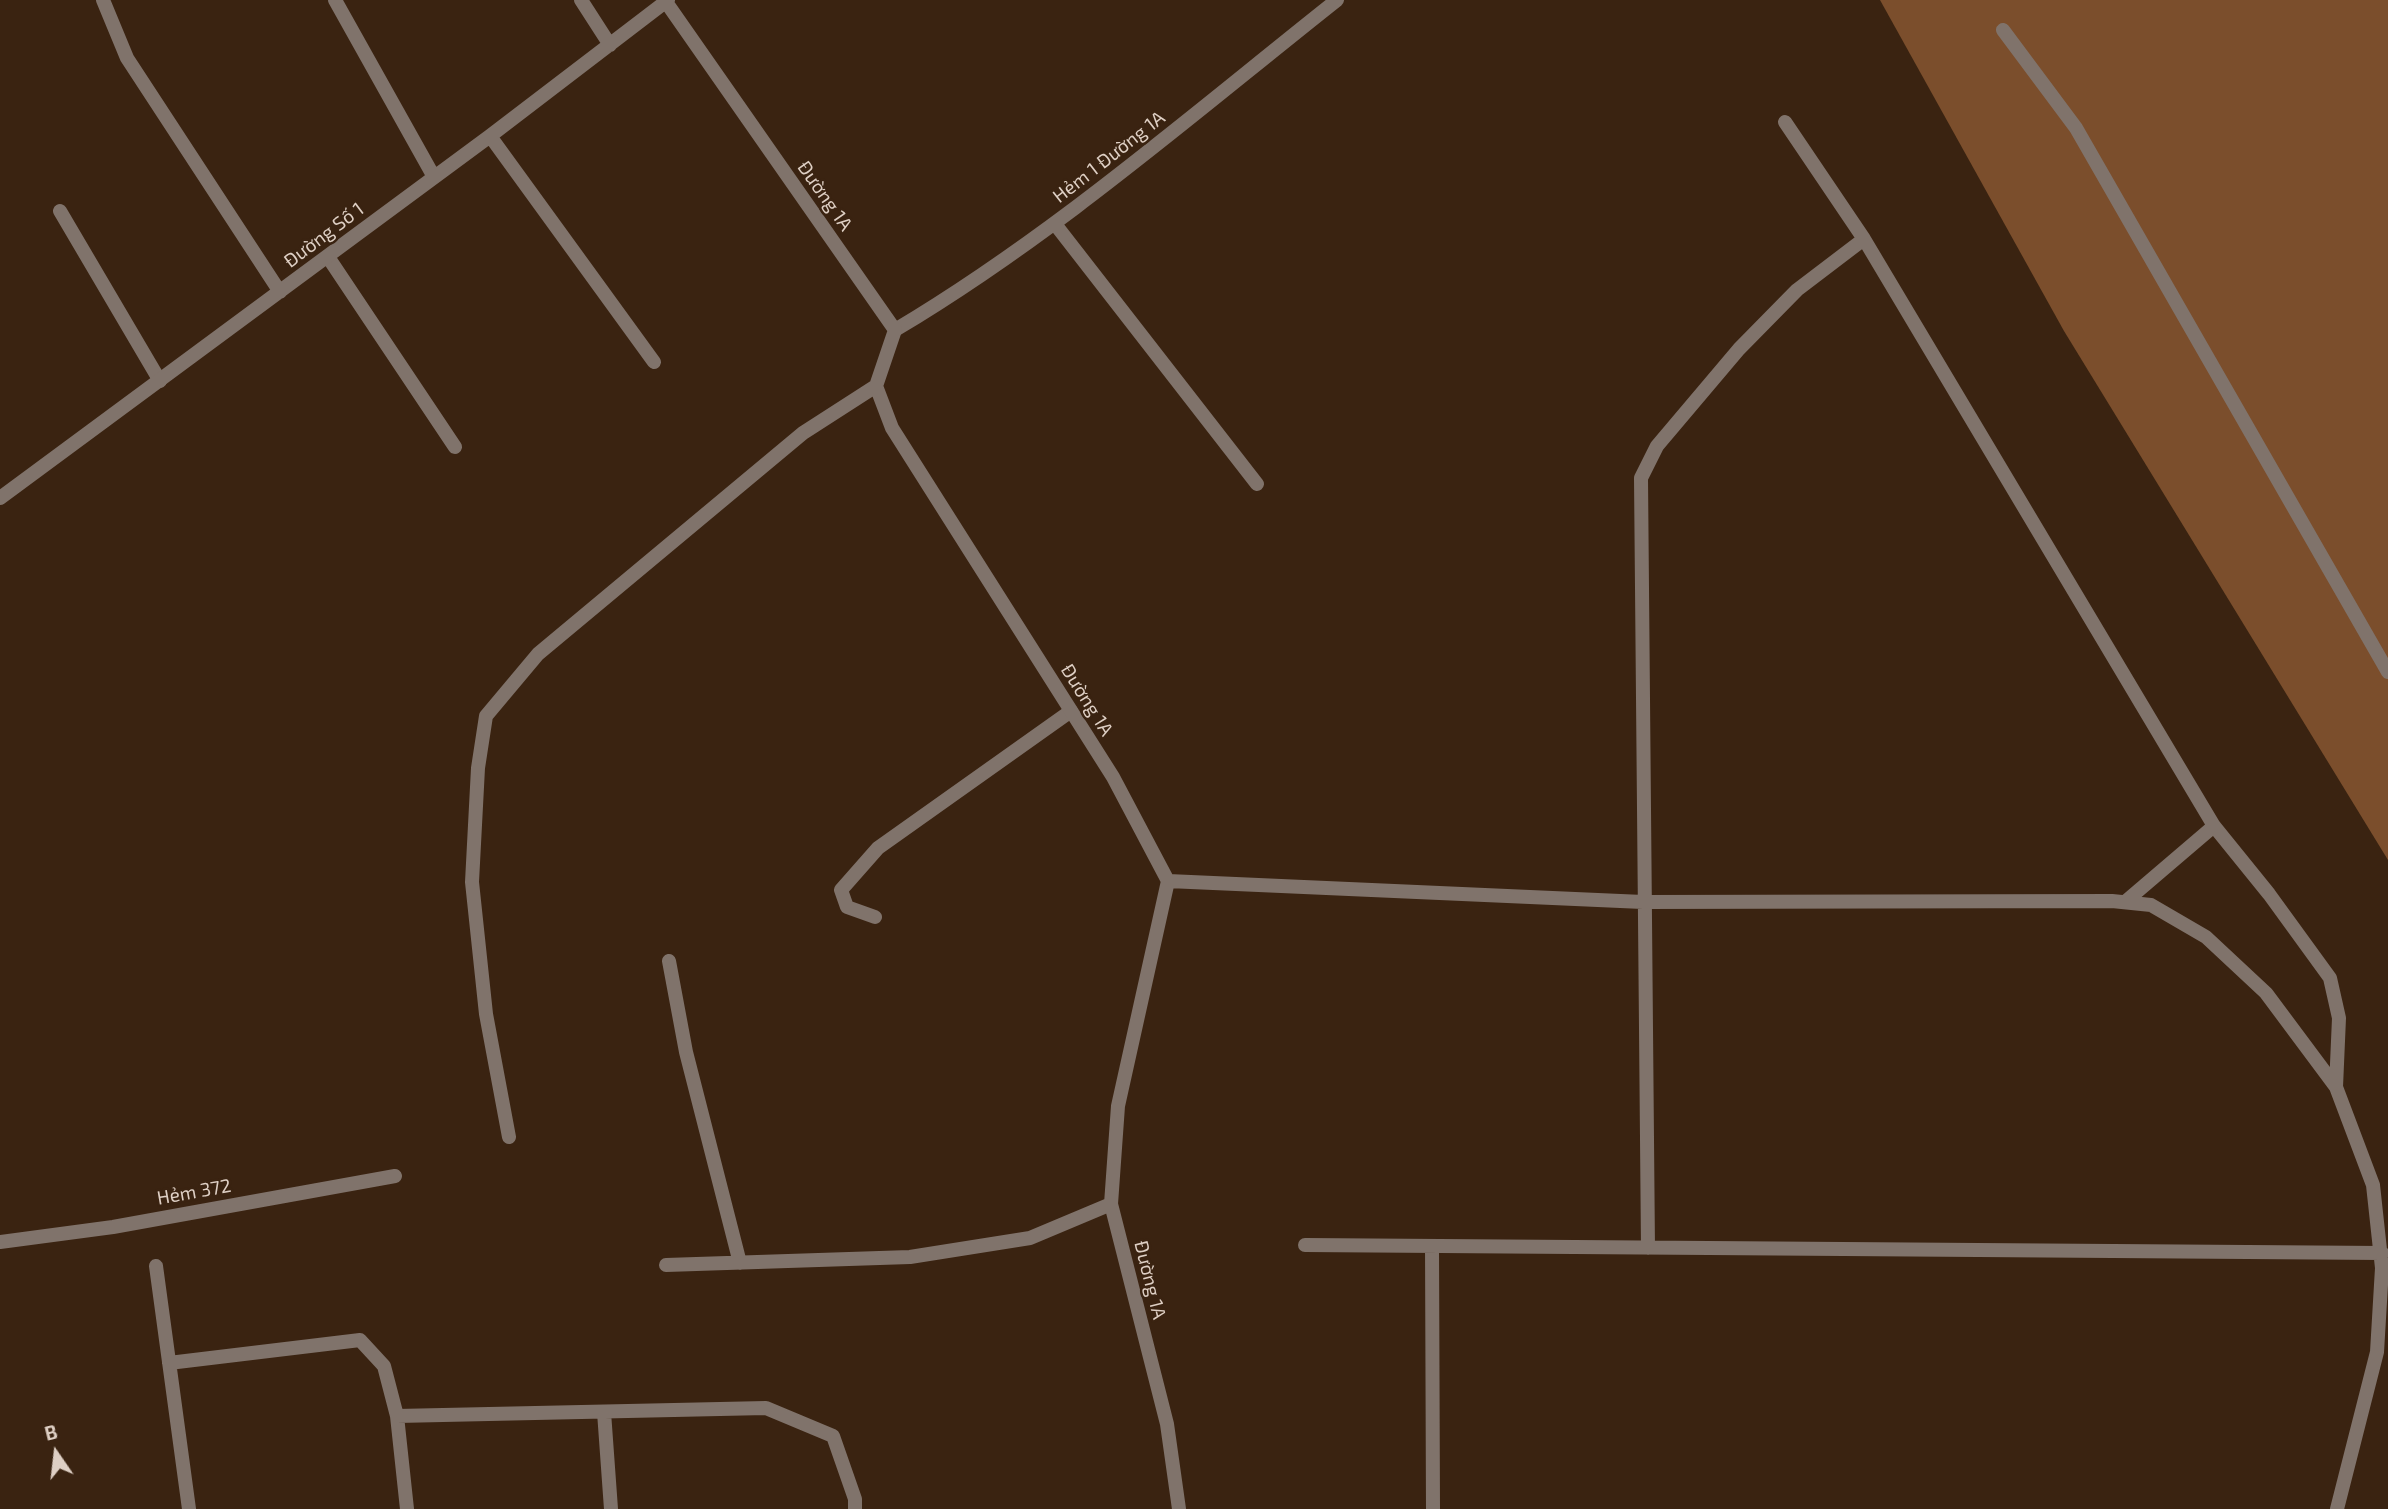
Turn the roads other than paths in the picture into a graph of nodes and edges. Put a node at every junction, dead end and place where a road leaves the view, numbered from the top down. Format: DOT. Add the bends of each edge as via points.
graph roads {
  1 [pos="103,0"];
  2 [pos="335,0"];
  3 [pos="581,0"];
  4 [pos="1337,0"];
  5 [pos="667,1"];
  6 [pos="2003,30"];
  7 [pos="610,45"];
  8 [pos="1785,122"];
  9 [pos="490,136"];
  10 [pos="434,177"];
  11 [pos="60,211"];
  12 [pos="1055,223"];
  13 [pos="1864,239"];
  14 [pos="328,257"];
  15 [pos="280,292"];
  16 [pos="895,330"];
  17 [pos="654,362"];
  18 [pos="160,381"];
  19 [pos="876,386"];
  20 [pos="455,447"];
  21 [pos="1257,484"];
  22 [pos="0,498"];
  23 [pos="2388,672"];
  24 [pos="1072,711"];
  25 [pos="2214,826"];
  26 [pos="1168,881"];
  27 [pos="1643,902"];
  28 [pos="2125,902"];
  29 [pos="875,917"];
  30 [pos="669,961"];
  31 [pos="2336,1087"];
  32 [pos="509,1137"];
  33 [pos="395,1175"];
  34 [pos="1111,1204"];
  35 [pos="0,1242"];
  36 [pos="1305,1245"];
  37 [pos="1432,1246"];
  38 [pos="1648,1248"];
  39 [pos="2382,1253"];
  40 [pos="740,1263"];
  41 [pos="667,1265"];
  42 [pos="156,1266"];
  43 [pos="169,1363"];
  44 [pos="604,1412"];
  45 [pos="397,1416"];
  46 [pos="189,1509"];
  47 [pos="407,1509"];
  48 [pos="611,1509"];
  49 [pos="855,1509"];
  50 [pos="1178,1509"];
  51 [pos="1433,1509"];
  52 [pos="2337,1509"];
  1 -- 15 [label="street" via="127,58"];
  2 -- 10 [label="street"];
  3 -- 7 [label="street"];
  4 -- 12 [label="street, Hẻm 1 Đường 1A"];
  5 -- 7 [label="street, Đường Số 1"];
  5 -- 16 [label="street, Đường 1A"];
  6 -- 23 [label="street" via="2076,128"];
  7 -- 9 [label="street, Đường Số 1"];
  8 -- 13 [label="street"];
  9 -- 10 [label="street, Đường Số 1"];
  9 -- 17 [label="street"];
  10 -- 14 [label="street, Đường Số 1"];
  11 -- 18 [label="street"];
  12 -- 16 [label="street, Hẻm 1 Đường 1A" via="966,288"];
  12 -- 21 [label="street"];
  13 -- 25 [label="street"];
  13 -- 27 [label="street" via="1797,290 1739,349 1657,446 1641,478"];
  14 -- 15 [label="street, Đường Số 1"];
  14 -- 20 [label="street"];
  15 -- 18 [label="street, Đường Số 1"];
  16 -- 19 [label="street"];
  18 -- 22 [label="street, Đường Số 1"];
  19 -- 24 [label="street, Đường 1A" via="892,428"];
  19 -- 32 [label="street" via="803,433 538,654 486,716 478,768 472,882 486,1014"];
  24 -- 26 [label="street, Đường 1A"];
  24 -- 29 [label="street" via="877,848 841,890 847,907"];
  25 -- 28 [label="street"];
  25 -- 31 [label="street" via="2330,978 2339,1018"];
  26 -- 27 [label="street"];
  26 -- 34 [label="street, Đường 1A" via="1118,1106"];
  27 -- 28 [label="street"];
  27 -- 38 [label="street"];
  28 -- 31 [label="street" via="2151,905 2206,937 2266,993"];
  30 -- 40 [label="street" via="686,1052"];
  31 -- 39 [label="street" via="2373,1185"];
  33 -- 35 [label="street, Hẻm 372" via="113,1227"];
  34 -- 40 [label="street" via="1030,1238 910,1258"];
  34 -- 50 [label="street, Đường 1A" via="1167,1424"];
  36 -- 37 [label="street"];
  37 -- 38 [label="street"];
  37 -- 51 [label="street"];
  38 -- 39 [label="street"];
  39 -- 52 [label="street" via="2377,1352"];
  40 -- 41 [label="street"];
  42 -- 43 [label="street"];
  43 -- 45 [label="street" via="360,1340 384,1366"];
  43 -- 46 [label="street"];
  44 -- 45 [label="street"];
  44 -- 48 [label="street"];
  44 -- 49 [label="street" via="766,1408 833,1436"];
  45 -- 47 [label="street"];
}
